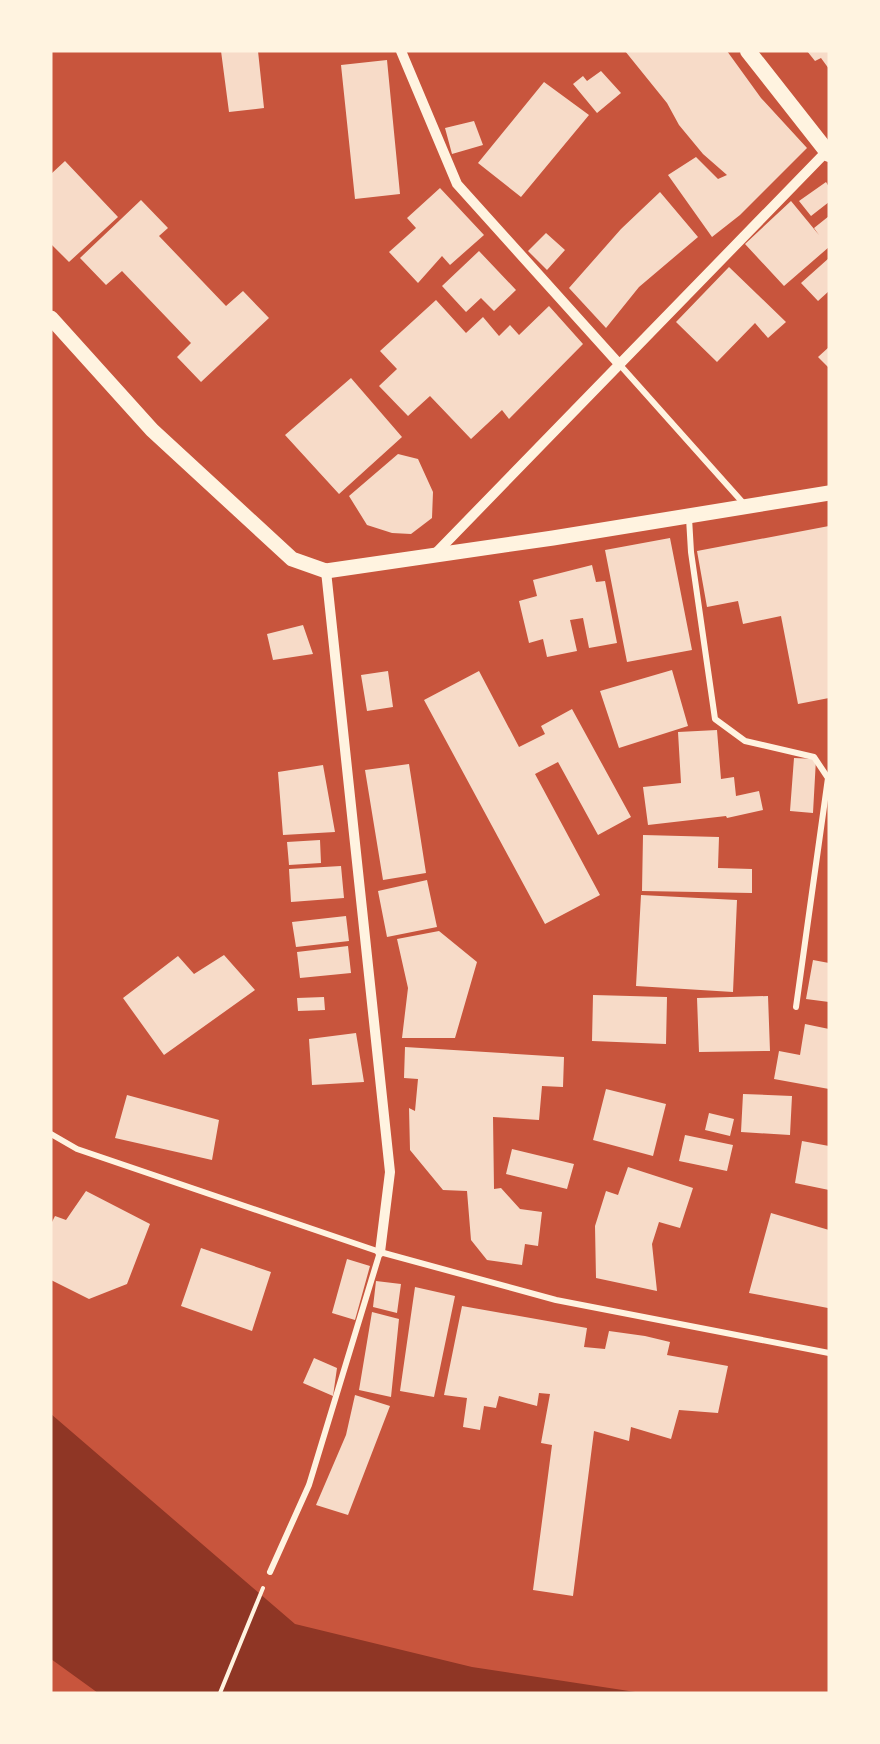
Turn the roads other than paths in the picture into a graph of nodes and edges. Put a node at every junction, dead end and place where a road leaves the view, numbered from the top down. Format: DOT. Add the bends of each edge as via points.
graph roads {
  1 [pos="401,51"];
  2 [pos="748,51"];
  3 [pos="828,153"];
  4 [pos="51,318"];
  5 [pos="620,365"];
  6 [pos="829,493"];
  7 [pos="746,506"];
  8 [pos="689,514"];
  9 [pos="435,554"];
  10 [pos="326,571"];
  11 [pos="796,1007"];
  12 [pos="51,1134"];
  13 [pos="380,1252"];
  14 [pos="829,1353"];
  15 [pos="270,1572"];
  1 -- 5 [label="street" via="457,184"];
  2 -- 3 [label="highway"];
  3 -- 5 [label="street"];
  4 -- 10 [label="main road" via="152,430 292,559"];
  5 -- 7 [label="street"];
  5 -- 9 [label="street"];
  6 -- 7 [label="main road"];
  7 -- 8 [label="main road"];
  8 -- 9 [label="main road"];
  8 -- 11 [label="street" via="715,719 745,741 814,757 828,778"];
  9 -- 10 [label="main road"];
  10 -- 13 [label="street" via="390,1172"];
  12 -- 13 [label="street" via="77,1149"];
  13 -- 14 [label="street" via="556,1300"];
  13 -- 15 [label="street" via="309,1485"];
}
